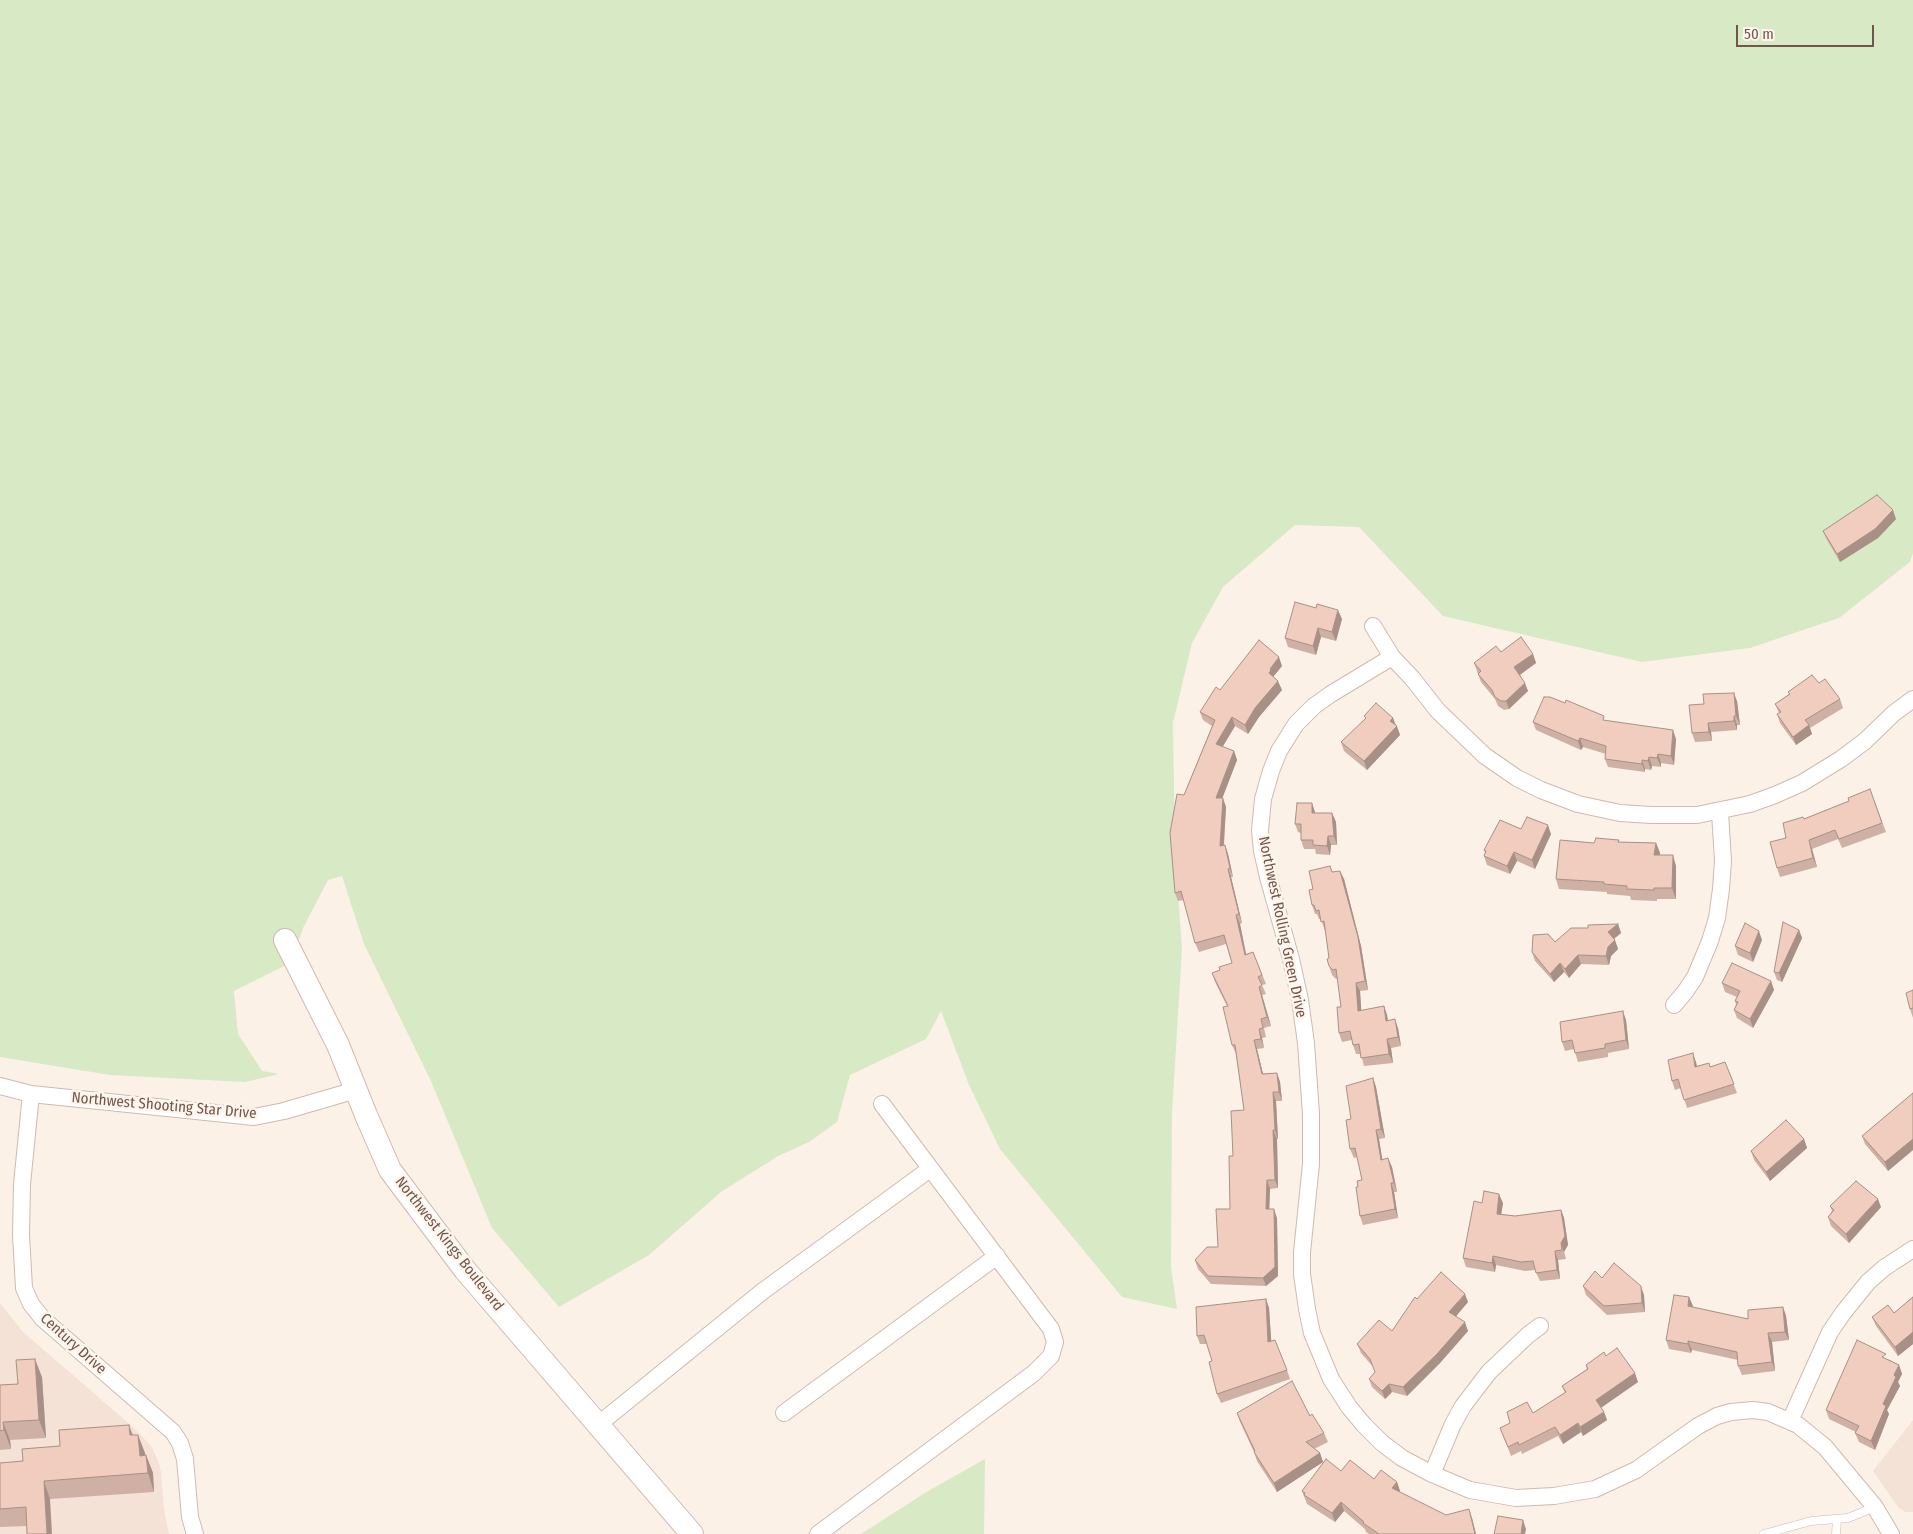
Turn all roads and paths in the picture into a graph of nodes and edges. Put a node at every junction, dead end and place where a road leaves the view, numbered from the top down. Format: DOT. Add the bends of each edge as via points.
graph roads {
  1 [pos="1373,626"];
  2 [pos="1392,657"];
  3 [pos="1913,699"];
  4 [pos="1720,812"];
  5 [pos="285,940"];
  6 [pos="1674,1005"];
  7 [pos="0,1086"];
  8 [pos="356,1090"];
  9 [pos="31,1094"];
  10 [pos="882,1104"];
  11 [pos="930,1169"];
  12 [pos="1913,1249"];
  13 [pos="997,1256"];
  14 [pos="1540,1326"];
  15 [pos="784,1413"];
  16 [pos="1790,1421"];
  17 [pos="599,1424"];
  18 [pos="1432,1474"];
  19 [pos="1876,1507"];
  20 [pos="1837,1519"];
  21 [pos="195,1534"];
  22 [pos="692,1534"];
  23 [pos="818,1534"];
  24 [pos="1764,1534"];
  25 [pos="1836,1534"];
  26 [pos="1891,1534"];
  1 -- 2 [label="street"];
  2 -- 4 [label="street" via="1438,711 1485,756 1541,790 1578,804 1620,813 1651,816"];
  2 -- 18 [label="street, Northwest Rolling Green Drive" via="1331,694 1296,724 1271,770 1263,799 1260,830 1262,851 1291,960 1306,1043 1312,1164 1302,1274 1312,1333 1331,1379 1364,1425 1402,1458"];
  3 -- 4 [label="street" via="1865,741 1802,783"];
  4 -- 6 [label="street" via="1723,861 1717,918 1695,977"];
  5 -- 8 [label="street, Northwest Kings Boulevard" via="338,1045"];
  7 -- 9 [label="street, Northwest Shooting Star Drive"];
  8 -- 9 [label="street, Northwest Shooting Star Drive" via="254,1117"];
  8 -- 17 [label="street, Northwest Kings Boulevard" via="390,1170 466,1270"];
  9 -- 21 [label="street, Century Drive" via="22,1184 24,1288 43,1319 173,1432 185,1459 190,1517"];
  10 -- 11 [label="street"];
  11 -- 13 [label="street"];
  11 -- 17 [label="street" via="763,1292"];
  12 -- 16 [label="street" via="1878,1272 1843,1313 1830,1332"];
  13 -- 15 [label="street"];
  13 -- 23 [label="street" via="1051,1329 1055,1342 1051,1356 1034,1373"];
  14 -- 18 [label="street" via="1489,1372 1463,1406"];
  16 -- 18 [label="street, Northwest Rolling Green Drive" via="1768,1412 1731,1412 1698,1426 1636,1470 1614,1481 1595,1489 1554,1496 1516,1498 1493,1495 1470,1490"];
  16 -- 19 [label="street, Northwest Rolling Green Drive" via="1826,1447"];
  17 -- 22 [label="street, Northwest Kings Boulevard"];
  19 -- 20 [label="lane"];
  19 -- 26 [label="street, Northwest Rolling Green Drive"];
  20 -- 24 [label="lane" via="1811,1521"];
  20 -- 25 [label="lane"];
}
